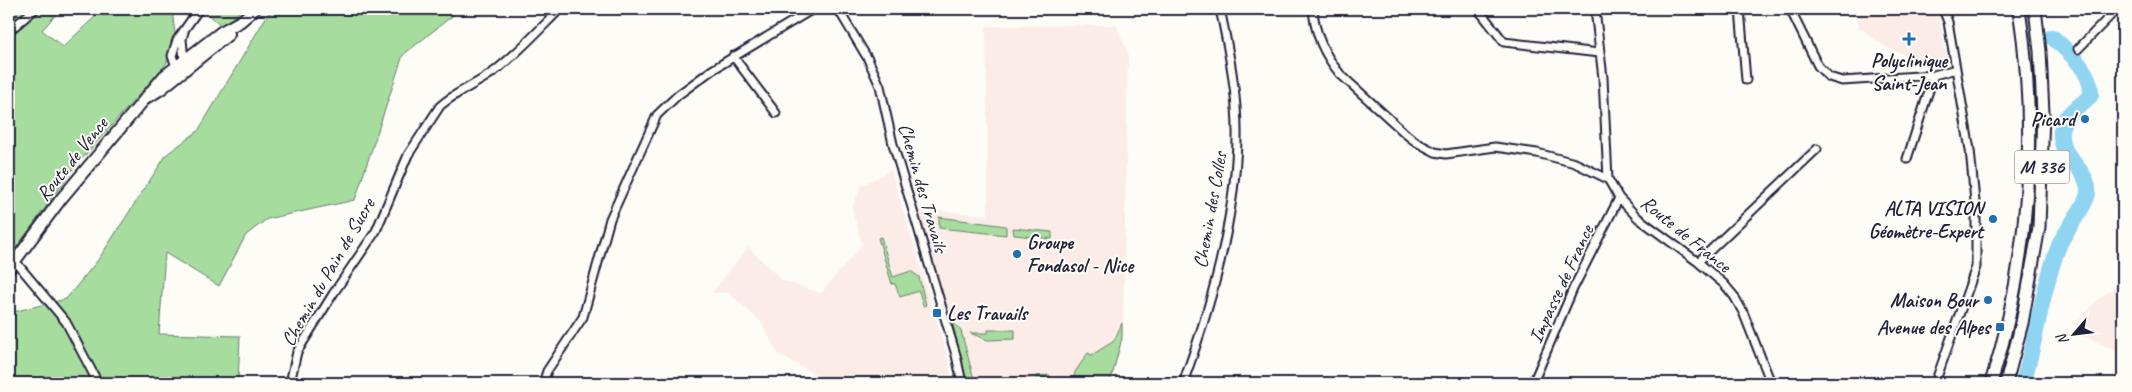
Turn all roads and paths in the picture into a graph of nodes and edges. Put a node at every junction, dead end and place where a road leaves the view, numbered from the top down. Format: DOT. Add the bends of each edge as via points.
graph roads {
  1 [pos="35,9"];
  2 [pos="199,9"];
  3 [pos="255,9"];
  4 [pos="560,9"];
  5 [pos="813,9"];
  6 [pos="838,9"];
  7 [pos="1220,9"];
  8 [pos="1313,9"];
  9 [pos="1478,9"];
  10 [pos="1596,9"];
  11 [pos="1740,9"];
  12 [pos="1790,9"];
  13 [pos="1943,9"];
  14 [pos="2019,9"];
  15 [pos="2035,9"];
  16 [pos="2117,9"];
  17 [pos="241,21"];
  18 [pos="9,31"];
  19 [pos="2078,49"];
  20 [pos="1599,53"];
  21 [pos="203,56"];
  22 [pos="733,56"];
  23 [pos="180,63"];
  24 [pos="1956,69"];
  25 [pos="1934,75"];
  26 [pos="1746,80"];
  27 [pos="157,89"];
  28 [pos="776,113"];
  29 [pos="1816,149"];
  30 [pos="1907,159"];
  31 [pos="1608,180"];
  32 [pos="1619,198"];
  33 [pos="1698,262"];
  34 [pos="12,265"];
  35 [pos="98,383"];
  36 [pos="290,383"];
  37 [pos="543,383"];
  38 [pos="962,383"];
  39 [pos="1182,383"];
  40 [pos="1533,383"];
  41 [pos="1771,383"];
  42 [pos="1934,383"];
  43 [pos="1991,383"];
  44 [pos="2006,383"];
  1 -- 18 [label="street"];
  2 -- 23 [label="street" via="182,38"];
  3 -- 17 [label="main road"];
  4 -- 36 [label="street, Chemin du Pain de Sucre" via="497,69 440,106 408,155 376,231 298,352"];
  5 -- 22 [label="street"];
  6 -- 38 [label="street, Chemin des Travails" via="880,86 892,144"];
  7 -- 39 [label="street, Chemin des Colles" via="1238,141 1221,255 1203,324"];
  8 -- 31 [label="street" via="1317,35 1340,74 1416,142 1446,154 1495,147 1537,153 1575,163"];
  9 -- 20 [label="street" via="1504,42"];
  10 -- 20 [label="street"];
  11 -- 26 [label="street"];
  12 -- 25 [label="street" via="1818,66 1829,77 1842,81"];
  13 -- 24 [label="street"];
  14 -- 43 [label="main road, M 336" via="2026,78 2026,184 2018,272"];
  15 -- 44 [label="main road, M 336" via="2043,113 2039,227 2022,323"];
  16 -- 19 [label="street"];
  17 -- 21 [label="main road, Route de Vence"];
  17 -- 23 [label="main road"];
  20 -- 31 [label="street"];
  21 -- 23 [label="street, Route de Vence"];
  21 -- 27 [label="main road, Route de Vence"];
  22 -- 28 [label="street"];
  22 -- 37 [label="street" via="678,95 658,115 610,220 583,317 547,371"];
  23 -- 27 [label="main road"];
  24 -- 25 [label="street"];
  24 -- 42 [label="street" via="1970,150 1976,212 1976,267"];
  25 -- 30 [label="street"];
  27 -- 34 [label="main road, Route de Vence" via="128,117"];
  29 -- 33 [label="street"];
  31 -- 32 [label="street, Route de France"];
  32 -- 33 [label="street, Route de France" via="1638,218"];
  32 -- 40 [label="street, Impasse de France" via="1573,289"];
  33 -- 41 [label="street, Route de France" via="1734,296"];
  34 -- 35 [label="street" via="66,322"];
}
